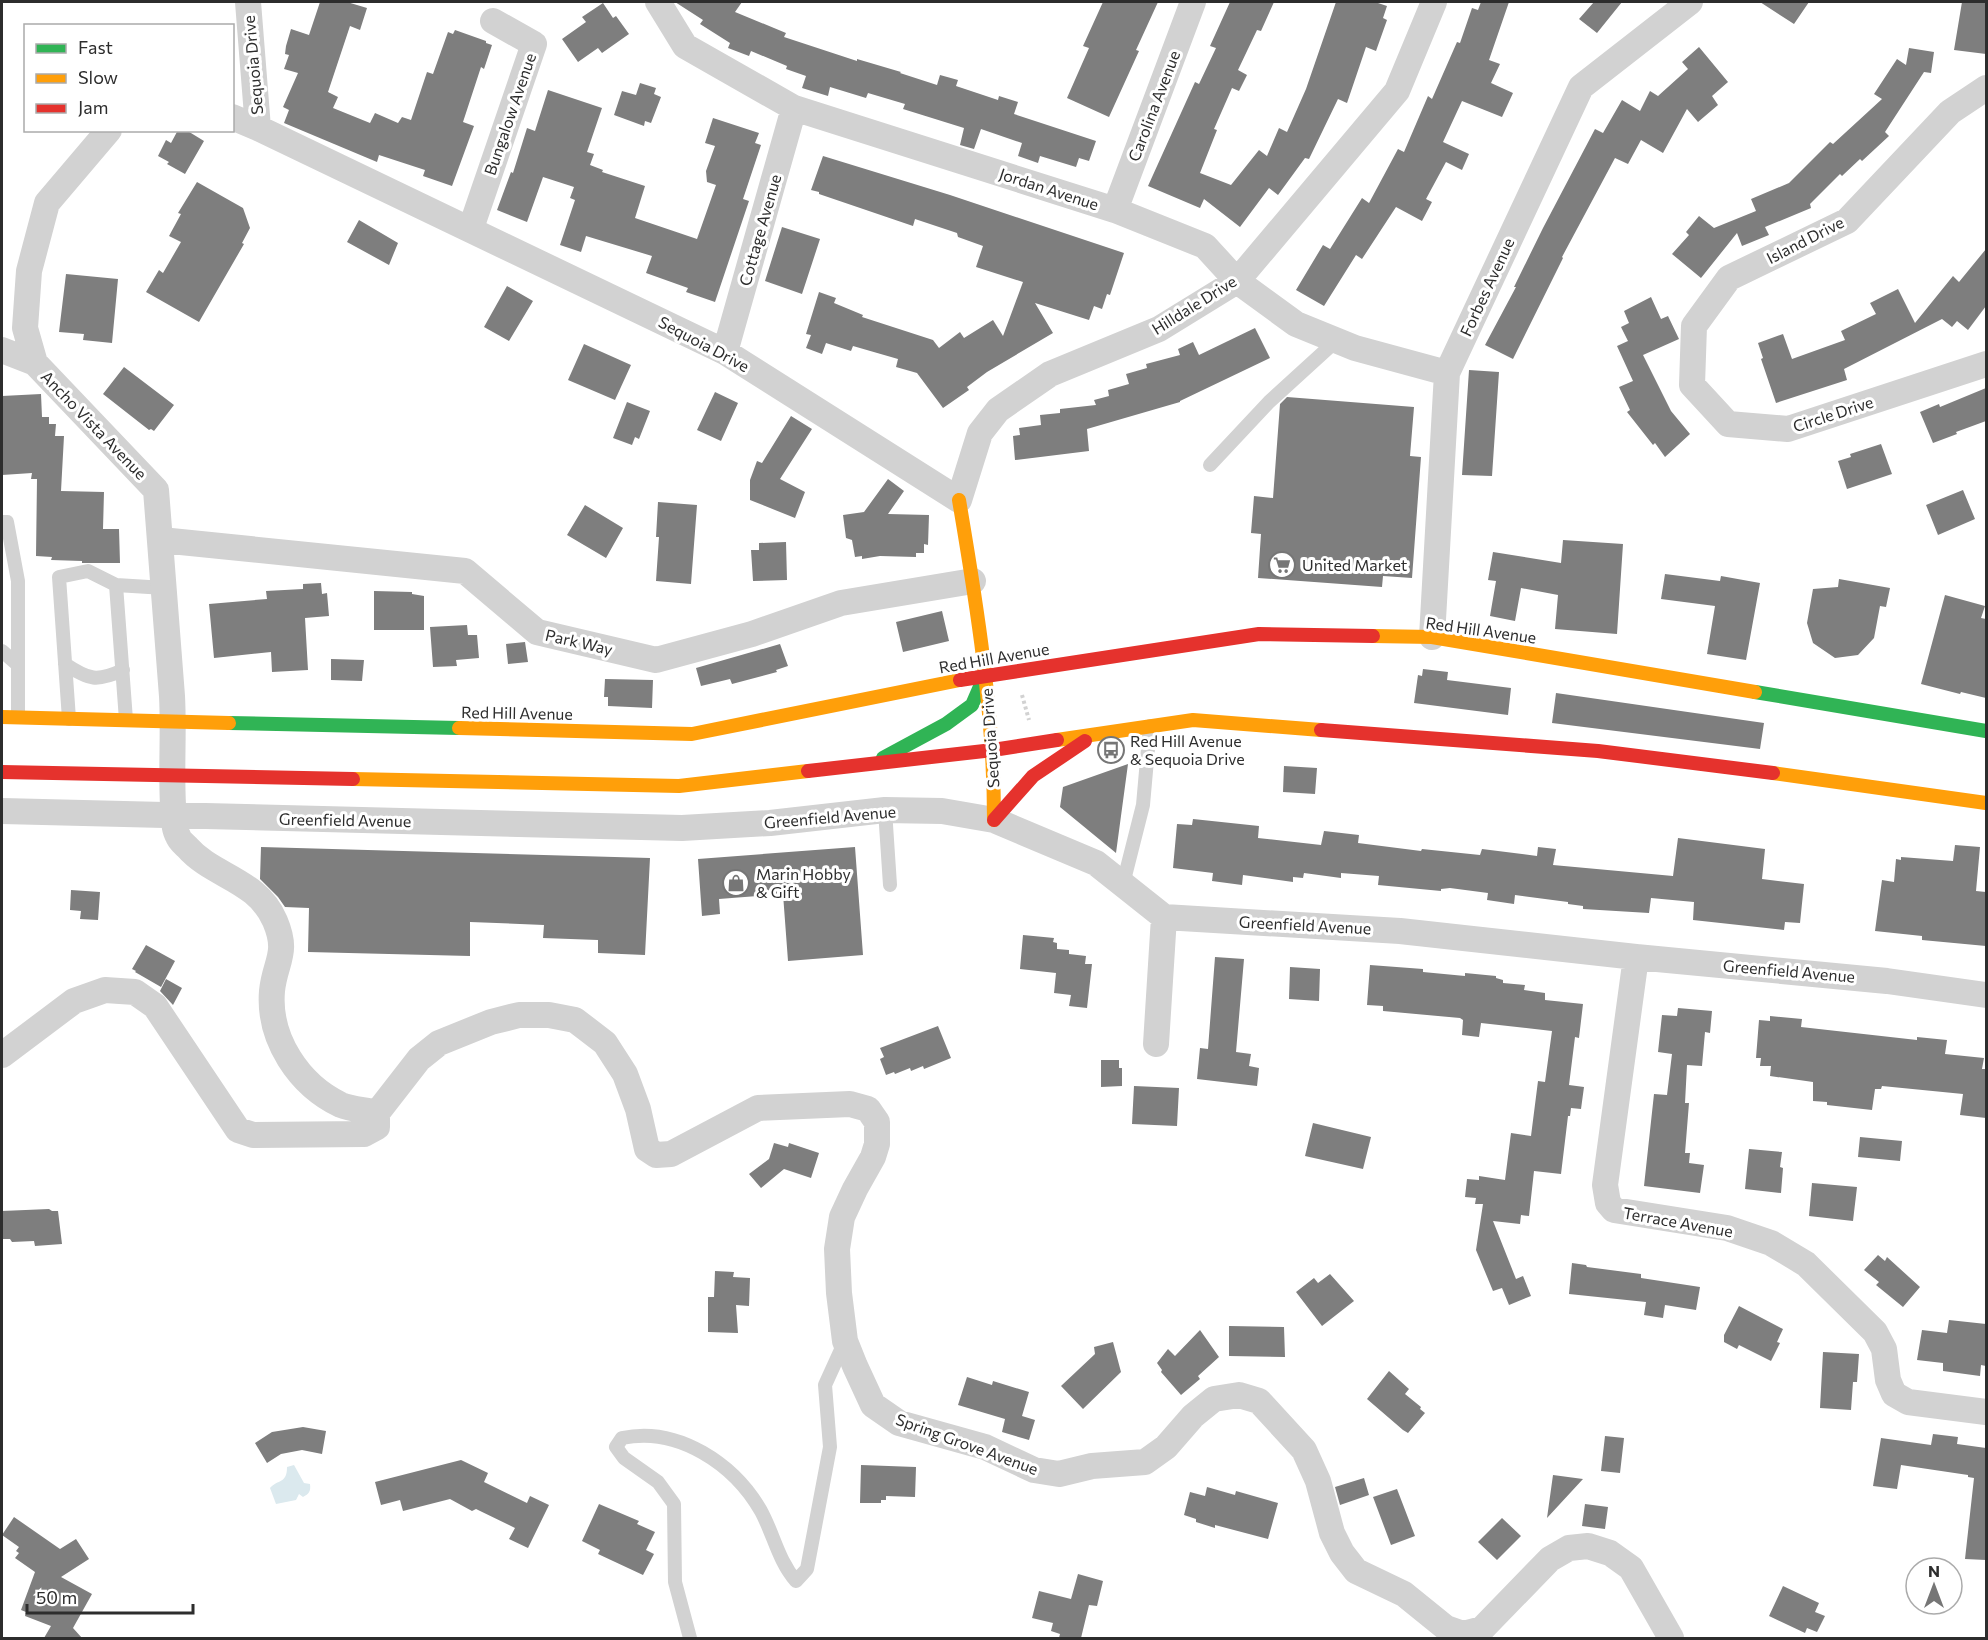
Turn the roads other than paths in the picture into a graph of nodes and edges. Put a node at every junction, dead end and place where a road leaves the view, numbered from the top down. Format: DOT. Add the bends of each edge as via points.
graph roads {
  1 [pos="248,2"];
  2 [pos="658,2"];
  3 [pos="1193,2"];
  4 [pos="1434,2"];
  5 [pos="1690,2"];
  6 [pos="492,21"];
  7 [pos="1986,88"];
  8 [pos="794,108"];
  9 [pos="234,118"];
  10 [pos="258,128"];
  11 [pos="107,132"];
  12 [pos="1114,210"];
  13 [pos="471,228"];
  14 [pos="1237,281"];
  15 [pos="1346,344"];
  16 [pos="2,350"];
  17 [pos="725,352"];
  18 [pos="34,363"];
  19 [pos="1986,364"];
  20 [pos="1447,373"];
  21 [pos="1692,385"];
  22 [pos="1210,465"];
  23 [pos="959,500"];
  24 [pos="2,522"];
  25 [pos="161,540"];
  26 [pos="973,581"];
  27 [pos="116,585"];
  28 [pos="165,588"];
  29 [pos="1432,637"];
  30 [pos="2,651"];
  31 [pos="65,664"];
  32 [pos="18,665"];
  33 [pos="123,670"];
  34 [pos="986,675"];
  35 [pos="2,717"];
  36 [pos="18,717"];
  37 [pos="69,719"];
  38 [pos="126,720"];
  39 [pos="174,722"];
  40 [pos="1150,726"];
  41 [pos="1986,731"];
  42 [pos="1093,735"];
  43 [pos="993,750"];
  44 [pos="871,765"];
  45 [pos="2,772"];
  46 [pos="171,776"];
  47 [pos="1986,803"];
  48 [pos="885,810"];
  49 [pos="2,811"];
  50 [pos="174,816"];
  51 [pos="994,820"];
  52 [pos="1123,884"];
  53 [pos="890,885"];
  54 [pos="1164,917"];
  55 [pos="1636,957"];
  56 [pos="1986,995"];
  57 [pos="1156,1044"];
  58 [pos="2,1055"];
  59 [pos="376,1113"];
  60 [pos="845,1341"];
  61 [pos="1986,1412"];
  62 [pos="690,1638"];
  63 [pos="1671,1638"];
  1 -- 10 [label="street, Sequoia Drive"];
  2 -- 8 [label="street, Jordan Avenue" via="684,46"];
  3 -- 12 [label="street, Carolina Avenue"];
  4 -- 14 [label="street, Hilldale Drive" via="1397,91"];
  5 -- 20 [label="street, Forbes Avenue" via="1581,87"];
  6 -- 13 [label="street, Bungalow Avenue" via="534,44"];
  7 -- 21 [label="street, Island Drive" via="1950,112 1847,221 1729,278 1694,326"];
  8 -- 12 [label="street, Jordan Avenue"];
  8 -- 17 [label="street, Cottage Avenue"];
  9 -- 10 [label="street"];
  10 -- 13 [label="street, Sequoia Drive"];
  11 -- 18 [label="street, Ancho Vista Avenue" via="47,203 29,271 26,328"];
  12 -- 14 [label="street, Jordan Avenue" via="1205,246"];
  13 -- 17 [label="street, Sequoia Drive"];
  14 -- 15 [label="street, Jordan Avenue" via="1296,324"];
  14 -- 23 [label="street, Hilldale Drive" via="1159,329 1050,374 998,410 980,433"];
  15 -- 20 [label="street, Jordan Avenue"];
  15 -- 22 [label="lane" via="1269,402"];
  16 -- 18 [label="street"];
  17 -- 23 [label="street, Sequoia Drive"];
  18 -- 25 [label="street, Ancho Vista Avenue" via="156,490"];
  19 -- 21 [label="street, Circle Drive" via="1788,429 1728,424"];
  20 -- 29 [label="street, Forbes Avenue"];
  23 -- 26 [label="main road, Sequoia Drive"];
  24 -- 32 [label="lane" via="8,522 18,581"];
  25 -- 26 [label="street, Park Way" via="465,571 537,632 656,660 752,634 841,603"];
  25 -- 28 [label="street, Ancho Vista Avenue"];
  26 -- 34 [label="main road, Sequoia Drive"];
  27 -- 28 [label="lane"];
  27 -- 31 [label="lane" via="88,571 59,577"];
  27 -- 33 [label="lane"];
  28 -- 39 [label="street, Ancho Vista Avenue"];
  29 -- 34 [label="main road, Red Hill Avenue" via="1259,634"];
  29 -- 41 [label="main road, Red Hill Avenue"];
  30 -- 32 [label="lane"];
  31 -- 33 [label="lane" via="92,679"];
  31 -- 37 [label="lane"];
  32 -- 36 [label="lane"];
  33 -- 38 [label="lane"];
  34 -- 39 [label="main road, Red Hill Avenue" via="692,734"];
  34 -- 43 [label="main road, Sequoia Drive"];
  34 -- 44 [label="main road" via="972,705 946,724"];
  35 -- 36 [label="main road, Red Hill Avenue"];
  36 -- 37 [label="main road, Red Hill Avenue"];
  37 -- 38 [label="main road, Red Hill Avenue"];
  38 -- 39 [label="main road, Red Hill Avenue"];
  39 -- 46 [label="street, Ancho Vista Avenue"];
  40 -- 42 [label="main road"];
  40 -- 47 [label="main road" via="1193,720 1598,751"];
  40 -- 52 [label="lane" via="1143,805"];
  42 -- 43 [label="main road"];
  42 -- 51 [label="main road" via="1033,776"];
  43 -- 44 [label="main road"];
  43 -- 51 [label="main road, Sequoia Drive"];
  44 -- 46 [label="main road" via="679,786"];
  45 -- 46 [label="main road"];
  46 -- 50 [label="street, Ancho Vista Avenue"];
  48 -- 50 [label="street, Greenfield Avenue" via="682,828"];
  48 -- 51 [label="street, Greenfield Avenue" via="942,811"];
  48 -- 53 [label="lane"];
  49 -- 50 [label="street, Greenfield Avenue"];
  50 -- 59 [label="street" via="178,836 196,858 252,889 275,919 283,944 272,991 275,1026 288,1059 309,1083 342,1105"];
  51 -- 52 [label="street, Greenfield Avenue" via="1096,862"];
  52 -- 54 [label="street, Greenfield Avenue"];
  54 -- 55 [label="street, Greenfield Avenue" via="1400,931"];
  54 -- 57 [label="street"];
  55 -- 56 [label="street, Greenfield Avenue" via="1887,981"];
  55 -- 61 [label="street, Terrace Avenue" via="1605,1185 1608,1203 1614,1210 1727,1228 1771,1243 1806,1264 1875,1332 1884,1349 1894,1394 1908,1402"];
  58 -- 59 [label="street, Spring Grove Avenue" via="74,1001 105,990 135,992 155,1006 238,1131 253,1135 364,1134 377,1127"];
  59 -- 60 [label="street, Spring Grove Avenue" via="418,1059 440,1043 519,1015 575,1020 605,1042 625,1074 647,1149 656,1155 671,1154 758,1108 850,1104 868,1109 877,1122 876,1144 842,1217 837,1249"];
  60 -- 62 [label="lane" via="825,1385 831,1447 807,1569 795,1581 745,1486 708,1455 673,1438 639,1434 622,1438 616,1447 624,1458 658,1482 674,1504 675,1582"];
  60 -- 63 [label="street, Spring Grove Avenue" via="873,1405 899,1423 985,1447 1034,1470 1059,1474 1092,1466 1145,1462 1166,1447 1214,1399 1239,1395 1259,1401 1304,1450 1318,1481 1332,1533 1356,1571 1404,1594 1446,1628 1463,1634 1482,1629 1550,1559 1569,1548 1588,1546 1610,1553 1631,1568"];
}
